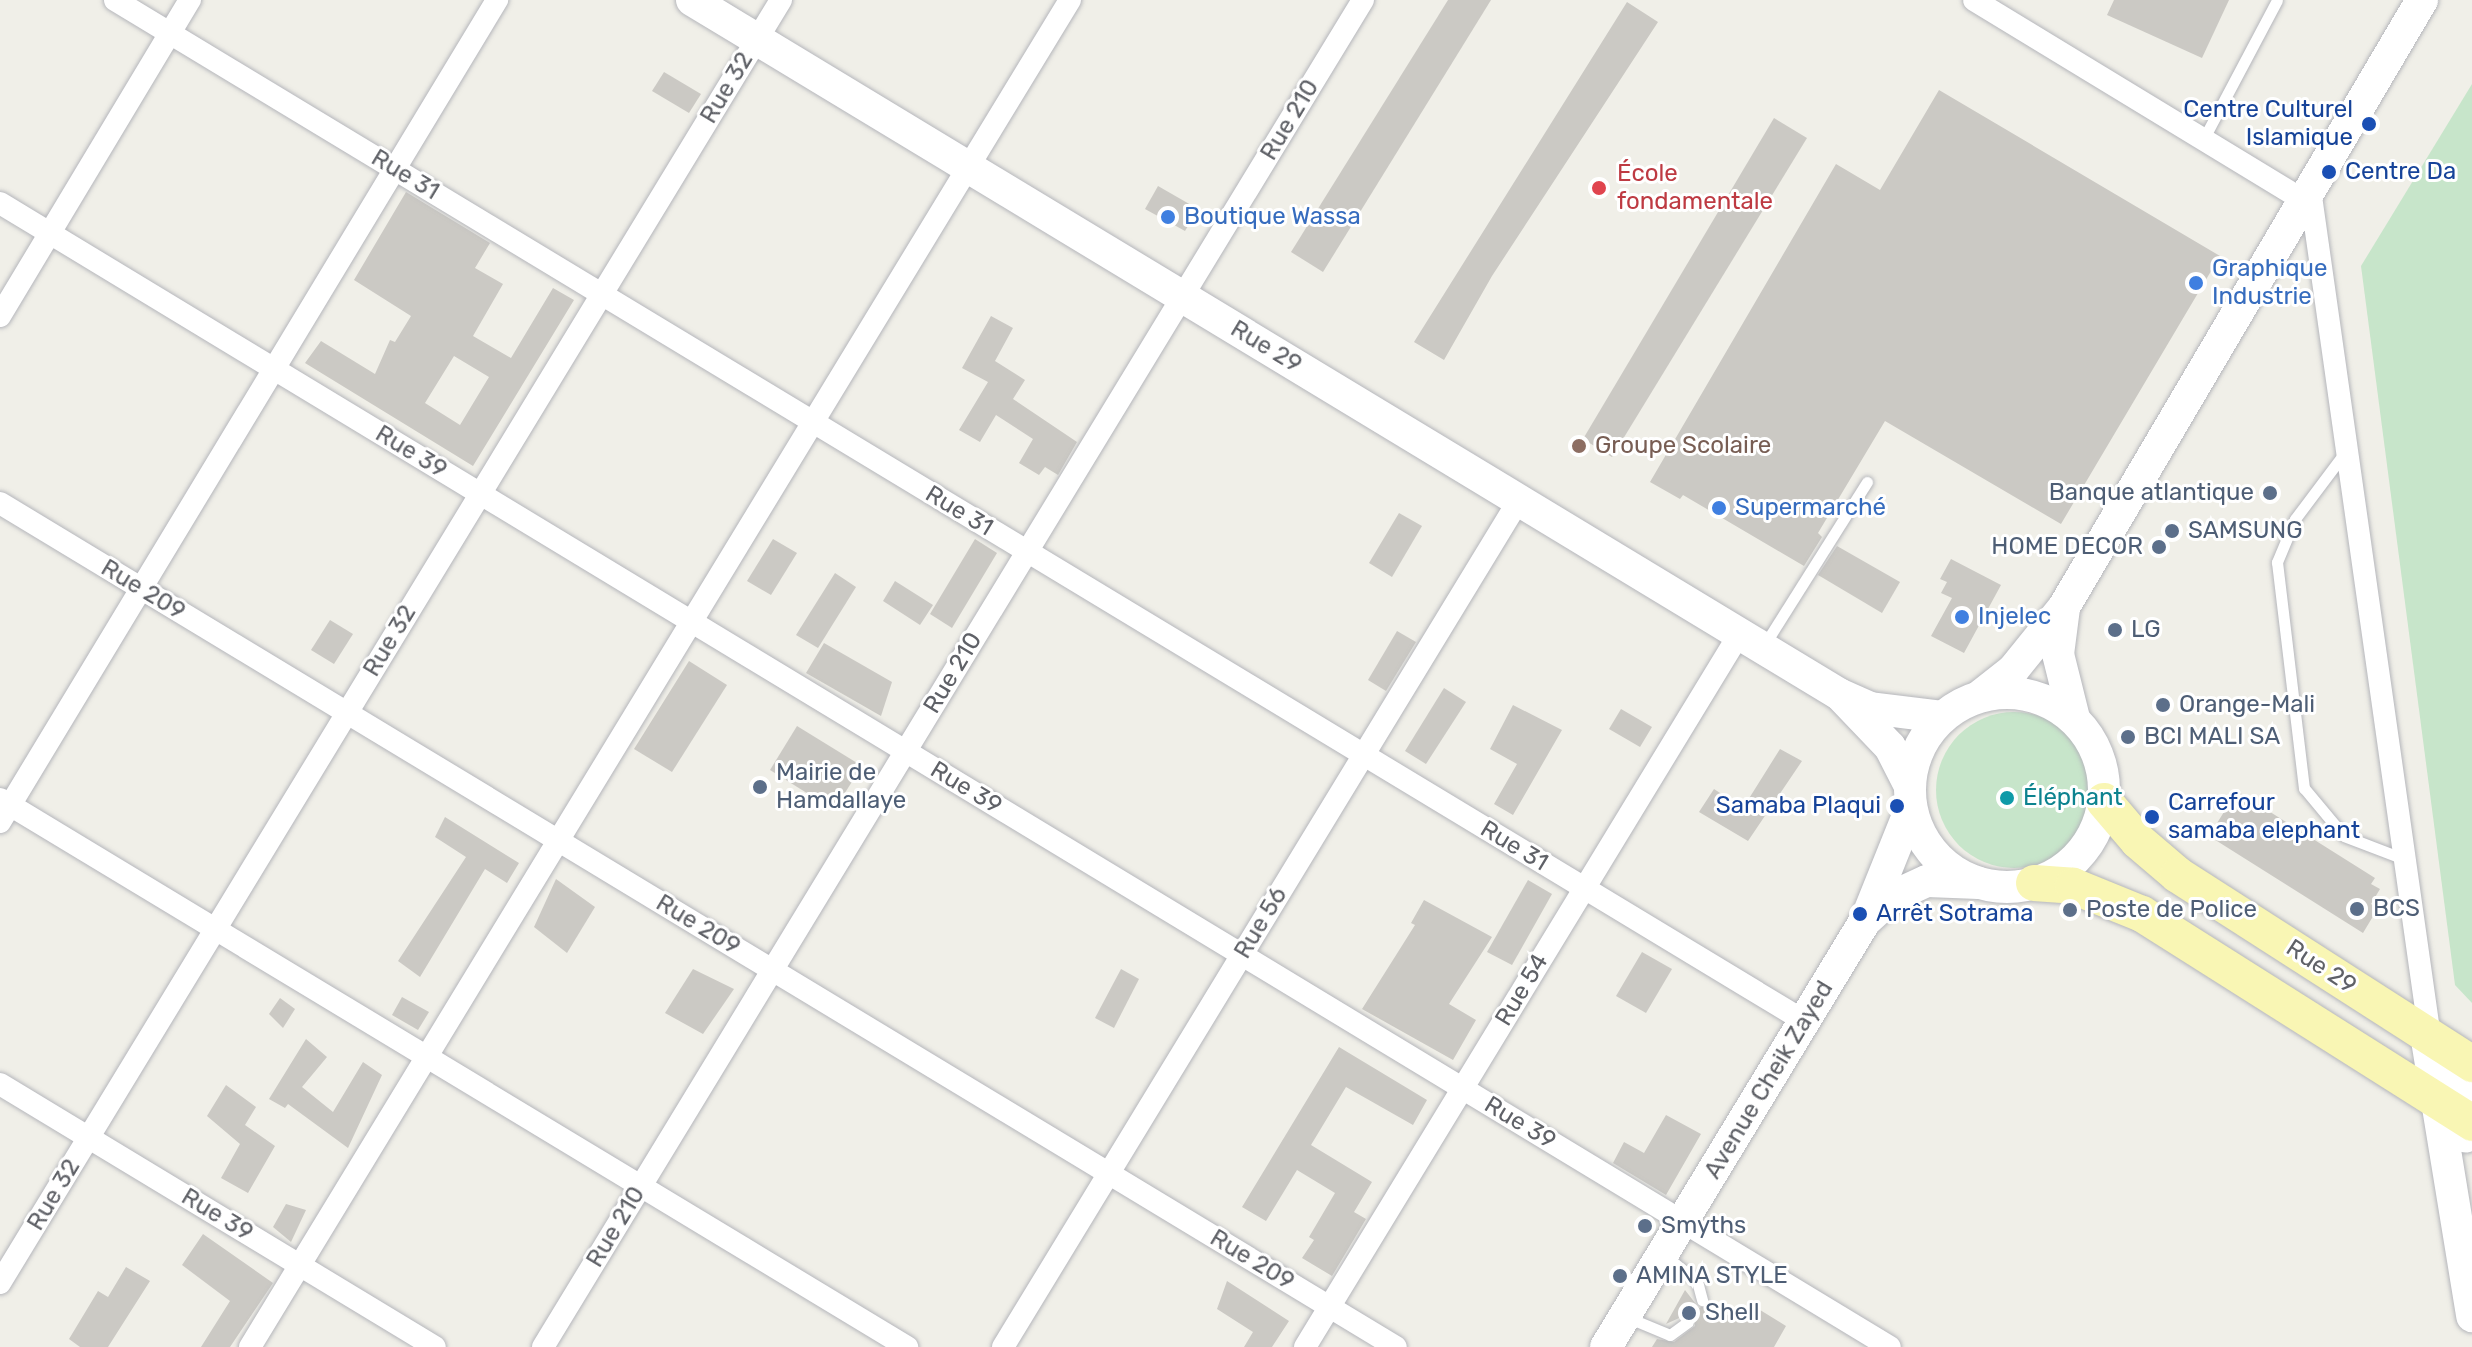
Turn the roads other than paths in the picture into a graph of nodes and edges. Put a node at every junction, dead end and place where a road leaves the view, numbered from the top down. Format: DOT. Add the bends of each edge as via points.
graph roads {
  1 [pos="115,0"];
  2 [pos="190,0"];
  3 [pos="497,0"];
  4 [pos="692,0"];
  5 [pos="781,0"];
  6 [pos="1070,0"];
  7 [pos="1363,0"];
  8 [pos="1974,0"];
  9 [pos="2277,0"];
  10 [pos="2422,0"];
  11 [pos="171,34"];
  12 [pos="757,39"];
  13 [pos="2203,140"];
  14 [pos="968,167"];
  15 [pos="395,169"];
  16 [pos="2307,194"];
  17 [pos="0,203"];
  18 [pos="50,234"];
  19 [pos="602,294"];
  20 [pos="1183,296"];
  21 [pos="0,316"];
  22 [pos="274,369"];
  23 [pos="813,422"];
  24 [pos="2347,449"];
  25 [pos="1867,482"];
  26 [pos="480,494"];
  27 [pos="1519,500"];
  28 [pos="0,503"];
  29 [pos="1027,552"];
  30 [pos="141,589"];
  31 [pos="2064,607"];
  32 [pos="692,622"];
  33 [pos="1751,640"];
  34 [pos="1839,694"];
  35 [pos="1980,696"];
  36 [pos="347,713"];
  37 [pos="1942,717"];
  38 [pos="2074,718"];
  39 [pos="906,751"];
  40 [pos="1363,755"];
  41 [pos="1911,797"];
  42 [pos="2104,801"];
  43 [pos="3,809"];
  44 [pos="558,841"];
  45 [pos="2405,859"];
  46 [pos="1979,883"];
  47 [pos="2034,883"];
  48 [pos="1584,888"];
  49 [pos="1865,921"];
  50 [pos="215,929"];
  51 [pos="1241,955"];
  52 [pos="772,970"];
  53 [pos="1804,1021"];
  54 [pos="2446,1047"];
  55 [pos="426,1057"];
  56 [pos="0,1084"];
  57 [pos="1462,1088"];
  58 [pos="2457,1112"];
  59 [pos="89,1138"];
  60 [pos="1108,1173"];
  61 [pos="2472,1175"];
  62 [pos="641,1186"];
  63 [pos="1682,1221"];
  64 [pos="1663,1254"];
  65 [pos="300,1265"];
  66 [pos="0,1283"];
  67 [pos="1702,1300"];
  68 [pos="1330,1307"];
  69 [pos="1625,1316"];
  70 [pos="2472,1316"];
  71 [pos="1688,1322"];
  72 [pos="250,1347"];
  73 [pos="435,1347"];
  74 [pos="543,1347"];
  75 [pos="907,1347"];
  76 [pos="1003,1347"];
  77 [pos="1305,1347"];
  78 [pos="1396,1347"];
  79 [pos="1606,1347"];
  80 [pos="1890,1347"];
  1 -- 11 [label="street, Rue 31"];
  2 -- 11 [label="street"];
  3 -- 15 [label="street"];
  4 -- 12 [label="main road, Rue 29"];
  5 -- 12 [label="street, Rue 32"];
  6 -- 14 [label="street"];
  7 -- 20 [label="street, Rue 210"];
  8 -- 13 [label="street"];
  9 -- 13 [label="lane"];
  10 -- 16 [label="main road"];
  11 -- 15 [label="street, Rue 31"];
  11 -- 18 [label="street"];
  12 -- 14 [label="main road, Rue 29"];
  12 -- 19 [label="street, Rue 32"];
  13 -- 16 [label="street"];
  14 -- 20 [label="main road, Rue 29"];
  14 -- 23 [label="street"];
  15 -- 19 [label="street, Rue 31"];
  15 -- 22 [label="street"];
  16 -- 24 [label="street"];
  16 -- 31 [label="main road"];
  17 -- 18 [label="street, Rue 39"];
  18 -- 21 [label="street"];
  18 -- 22 [label="street, Rue 39"];
  19 -- 23 [label="street, Rue 31"];
  19 -- 26 [label="street, Rue 32"];
  20 -- 27 [label="main road, Rue 29"];
  20 -- 29 [label="street, Rue 210"];
  22 -- 26 [label="street, Rue 39"];
  22 -- 30 [label="street"];
  23 -- 29 [label="street, Rue 31"];
  23 -- 32 [label="street"];
  24 -- 45 [label="street"];
  24 -- 45 [label="lane" via="2295,519 2277,562 2304,788 2344,836"];
  25 -- 33 [label="lane"];
  26 -- 32 [label="street, Rue 39"];
  26 -- 36 [label="street, Rue 32"];
  27 -- 33 [label="main road, Rue 29"];
  27 -- 40 [label="street, Rue 56"];
  28 -- 30 [label="street, Rue 209"];
  29 -- 39 [label="street, Rue 210"];
  29 -- 40 [label="street, Rue 31"];
  30 -- 36 [label="street, Rue 209"];
  30 -- 43 [label="street"];
  31 -- 35 [label="main road" via="2013,670"];
  31 -- 38 [label="main road" via="2058,654"];
  32 -- 39 [label="street, Rue 39"];
  32 -- 44 [label="street"];
  33 -- 34 [label="main road, Rue 29"];
  33 -- 48 [label="street, Rue 54"];
  34 -- 37 [label="main road, Rue 29" via="1870,708"];
  34 -- 41 [label="main road, Rue 29" via="1890,747"];
  35 -- 37 [label="main road"];
  35 -- 38 [label="main road" via="2014,692 2046,700"];
  36 -- 44 [label="street, Rue 209"];
  36 -- 50 [label="street, Rue 32"];
  37 -- 41 [label="main road" via="1919,748"];
  38 -- 42 [label="main road" via="2099,756"];
  39 -- 51 [label="street, Rue 39"];
  39 -- 52 [label="street, Rue 210"];
  40 -- 48 [label="street, Rue 31"];
  40 -- 51 [label="street, Rue 56"];
  41 -- 46 [label="main road" via="1935,855"];
  41 -- 49 [label="main road"];
  42 -- 47 [label="main road" via="2081,852"];
  42 -- 54 [label="main road, Rue 29" via="2178,875"];
  43 -- 50 [label="street"];
  44 -- 52 [label="street, Rue 209"];
  44 -- 55 [label="street"];
  45 -- 54 [label="street"];
  46 -- 47 [label="main road"];
  46 -- 49 [label="main road, Avenue Cheik Zayed" via="1927,881 1892,897"];
  47 -- 58 [label="main road" via="2073,886 2142,914"];
  48 -- 53 [label="street, Rue 31"];
  48 -- 57 [label="street, Rue 54"];
  49 -- 53 [label="main road, Avenue Cheik Zayed"];
  50 -- 55 [label="street"];
  50 -- 59 [label="street, Rue 32"];
  51 -- 57 [label="street, Rue 39"];
  51 -- 60 [label="street, Rue 56"];
  52 -- 60 [label="street, Rue 209"];
  52 -- 62 [label="street, Rue 210"];
  53 -- 63 [label="main road, Avenue Cheik Zayed"];
  54 -- 58 [label="main road"];
  55 -- 62 [label="street"];
  55 -- 65 [label="street"];
  56 -- 59 [label="street, Rue 39"];
  57 -- 63 [label="street, Rue 39"];
  57 -- 68 [label="street, Rue 54"];
  58 -- 61 [label="main road"];
  58 -- 70 [label="main road"];
  59 -- 65 [label="street, Rue 39"];
  59 -- 66 [label="street, Rue 32"];
  60 -- 68 [label="street, Rue 209"];
  60 -- 76 [label="street, Rue 56"];
  62 -- 74 [label="street, Rue 210"];
  62 -- 75 [label="street"];
  63 -- 64 [label="main road, Avenue Cheik Zayed"];
  63 -- 80 [label="street, Rue 39"];
  64 -- 67 [label="lane" via="1697,1281"];
  64 -- 69 [label="main road, Avenue Cheik Zayed"];
  65 -- 72 [label="street"];
  65 -- 73 [label="street, Rue 39"];
  68 -- 77 [label="street, Rue 54"];
  68 -- 78 [label="street, Rue 209"];
  69 -- 71 [label="lane" via="1670,1335"];
  69 -- 79 [label="main road, Avenue Cheik Zayed"];
}
